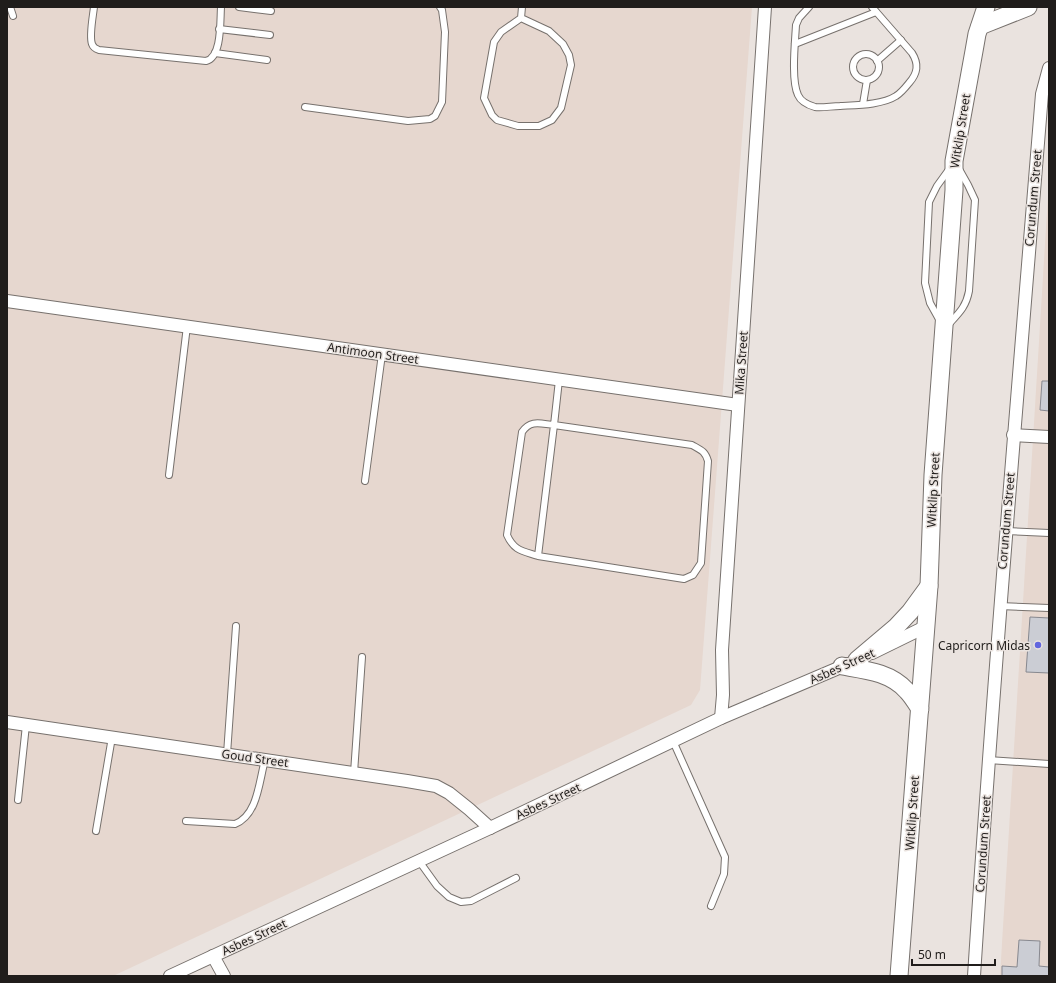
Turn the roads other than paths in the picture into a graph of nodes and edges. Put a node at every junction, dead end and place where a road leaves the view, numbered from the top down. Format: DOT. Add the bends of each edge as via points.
graph roads {
  1 [pos="10,7"];
  2 [pos="94,7"];
  3 [pos="221,7"];
  4 [pos="239,7"];
  5 [pos="440,7"];
  6 [pos="522,7"];
  7 [pos="765,7"];
  8 [pos="809,7"];
  9 [pos="974,7"];
  10 [pos="986,7"];
  11 [pos="1028,7"];
  12 [pos="874,10"];
  13 [pos="271,11"];
  14 [pos="13,16"];
  15 [pos="521,18"];
  16 [pos="219,29"];
  17 [pos="979,30"];
  18 [pos="270,35"];
  19 [pos="901,40"];
  20 [pos="795,44"];
  21 [pos="216,53"];
  22 [pos="267,60"];
  23 [pos="877,61"];
  24 [pos="1049,68"];
  25 [pos="867,80"];
  26 [pos="863,104"];
  27 [pos="305,106"];
  28 [pos="954,162"];
  29 [pos="7,301"];
  30 [pos="187,326"];
  31 [pos="944,329"];
  32 [pos="382,354"];
  33 [pos="559,380"];
  34 [pos="738,405"];
  35 [pos="554,425"];
  36 [pos="1013,435"];
  37 [pos="1049,437"];
  38 [pos="169,475"];
  39 [pos="365,481"];
  40 [pos="1006,531"];
  41 [pos="1049,533"];
  42 [pos="538,556"];
  43 [pos="930,586"];
  44 [pos="999,606"];
  45 [pos="1049,608"];
  46 [pos="236,626"];
  47 [pos="925,627"];
  48 [pos="362,657"];
  49 [pos="850,663"];
  50 [pos="920,709"];
  51 [pos="721,718"];
  52 [pos="7,722"];
  53 [pos="26,724"];
  54 [pos="112,737"];
  55 [pos="673,741"];
  56 [pos="227,754"];
  57 [pos="265,760"];
  58 [pos="988,760"];
  59 [pos="1049,764"];
  60 [pos="354,773"];
  61 [pos="18,800"];
  62 [pos="186,821"];
  63 [pos="490,828"];
  64 [pos="96,831"];
  65 [pos="419,861"];
  66 [pos="516,878"];
  67 [pos="711,906"];
  68 [pos="214,956"];
  69 [pos="170,976"];
  70 [pos="224,976"];
  71 [pos="899,976"];
  72 [pos="974,976"];
  1 -- 14 [label="lane"];
  2 -- 21 [label="lane" via="92,43 96,49 206,61 212,59"];
  3 -- 16 [label="lane"];
  4 -- 13 [label="lane"];
  5 -- 27 [label="lane" via="446,32 442,102 435,116 430,119 408,121"];
  6 -- 15 [label="lane"];
  7 -- 34 [label="street, Mika Street"];
  8 -- 20 [label="lane" via="799,18"];
  9 -- 17 [label="main road"];
  10 -- 17 [label="main road, Witklip Street"];
  11 -- 17 [label="main road"];
  12 -- 19 [label="lane"];
  12 -- 20 [label="lane"];
  15 -- 15 [label="lane" via="549,31 563,44 571,65 561,108 552,120 539,126 518,126 497,120 484,98 494,42 501,32"];
  16 -- 18 [label="lane"];
  16 -- 21 [label="lane"];
  17 -- 28 [label="main road, Witklip Street"];
  19 -- 23 [label="lane"];
  19 -- 26 [label="lane" via="916,60 917,70 914,78 896,96"];
  20 -- 26 [label="lane" via="794,81 801,100 817,107"];
  21 -- 22 [label="lane"];
  23 -- 25 [label="lane" via="877,73"];
  23 -- 25 [label="lane" via="866,55 855,61 855,74"];
  24 -- 36 [label="street, Corundum Street" via="1042,94"];
  25 -- 26 [label="lane"];
  28 -- 31 [label="main road, Witklip Street"];
  28 -- 31 [label="lane" via="929,202 925,283 930,303"];
  28 -- 31 [label="lane" via="975,200 967,301"];
  29 -- 30 [label="street, Antimoon Street"];
  30 -- 32 [label="street, Antimoon Street"];
  30 -- 38 [label="lane"];
  31 -- 43 [label="main road, Witklip Street" via="933,475"];
  32 -- 33 [label="street, Antimoon Street"];
  32 -- 39 [label="lane"];
  33 -- 34 [label="street, Antimoon Street"];
  33 -- 35 [label="lane"];
  34 -- 51 [label="street, Mika Street" via="722,650"];
  35 -- 42 [label="lane"];
  35 -- 42 [label="lane" via="532,423 522,432 507,535 514,546"];
  35 -- 42 [label="lane" via="692,445 702,450 708,461 701,563 694,575 684,579"];
  36 -- 37 [label="street"];
  36 -- 40 [label="street, Corundum Street"];
  40 -- 41 [label="lane"];
  40 -- 44 [label="street, Corundum Street"];
  43 -- 47 [label="main road, Witklip Street"];
  43 -- 49 [label="main road" via="896,627"];
  44 -- 45 [label="lane"];
  44 -- 58 [label="street, Corundum Street"];
  46 -- 56 [label="lane"];
  47 -- 49 [label="street, Asbes Street"];
  47 -- 50 [label="main road, Witklip Street"];
  48 -- 60 [label="lane"];
  49 -- 50 [label="main road" via="893,680 907,690"];
  49 -- 51 [label="street, Asbes Street"];
  50 -- 71 [label="main road, Witklip Street"];
  51 -- 55 [label="street, Asbes Street"];
  52 -- 53 [label="street, Goud Street"];
  53 -- 54 [label="street, Goud Street"];
  53 -- 61 [label="lane"];
  54 -- 56 [label="street, Goud Street"];
  54 -- 64 [label="lane"];
  55 -- 63 [label="street, Asbes Street"];
  55 -- 67 [label="lane" via="725,858 724,874"];
  56 -- 57 [label="street, Goud Street"];
  57 -- 60 [label="street, Goud Street"];
  57 -- 62 [label="lane" via="255,802 251,812 243,819 234,824"];
  58 -- 59 [label="lane"];
  58 -- 72 [label="street, Corundum Street"];
  60 -- 63 [label="street, Goud Street" via="436,786 460,801"];
  63 -- 65 [label="street, Asbes Street"];
  65 -- 66 [label="lane" via="448,897 461,902 471,902"];
  65 -- 68 [label="street, Asbes Street"];
  68 -- 69 [label="street, Asbes Street"];
  68 -- 70 [label="street"];
}
